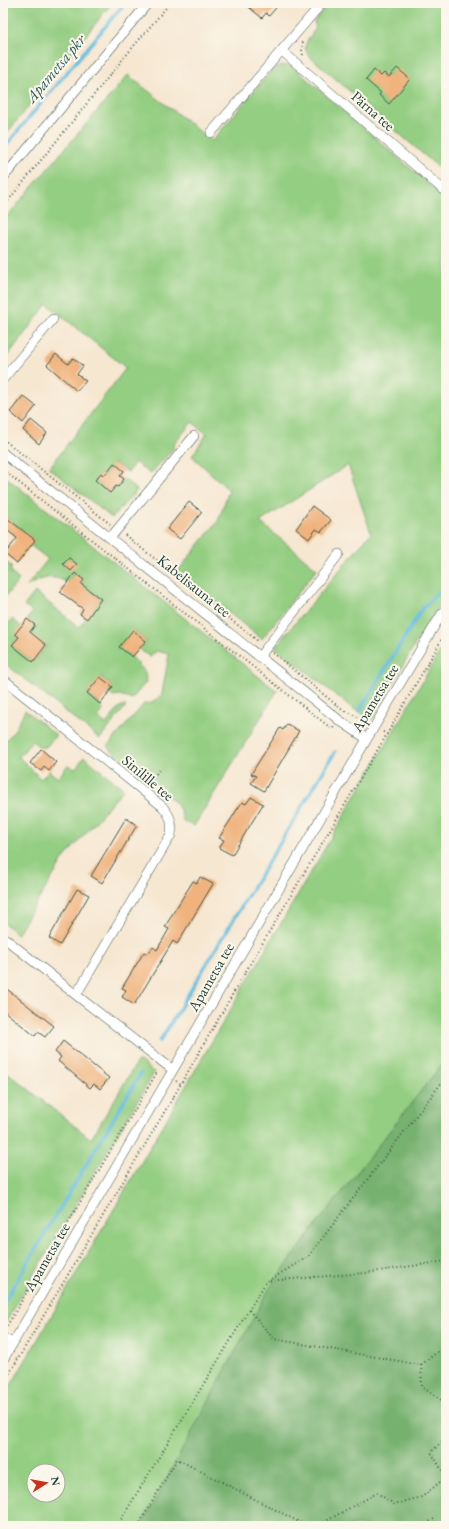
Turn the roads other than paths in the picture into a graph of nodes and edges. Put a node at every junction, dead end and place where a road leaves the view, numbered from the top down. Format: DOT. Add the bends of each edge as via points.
graph roads {
  1 [pos="148,3"];
  2 [pos="322,3"];
  3 [pos="282,51"];
  4 [pos="211,134"];
  5 [pos="3,178"];
  6 [pos="446,192"];
  7 [pos="53,319"];
  8 [pos="3,379"];
  9 [pos="194,436"];
  10 [pos="3,453"];
  11 [pos="111,537"];
  12 [pos="339,554"];
  13 [pos="446,610"];
  14 [pos="260,656"];
  15 [pos="3,679"];
  16 [pos="367,739"];
  17 [pos="3,937"];
  18 [pos="76,995"];
  19 [pos="171,1074"];
  20 [pos="3,1338"];
  21 [pos="13,1343"];
  22 [pos="5,1357"];
  1 -- 5 [label="street"];
  2 -- 3 [label="street"];
  3 -- 4 [label="street"];
  3 -- 6 [label="street, Pärna tee"];
  7 -- 8 [label="street"];
  9 -- 11 [label="street"];
  10 -- 11 [label="street, Kabelisauna tee"];
  11 -- 14 [label="street, Kabelisauna tee"];
  12 -- 14 [label="street"];
  13 -- 16 [label="street, Apametsa tee"];
  14 -- 16 [label="street, Kabelisauna tee" via="339,720"];
  15 -- 18 [label="street, Sinilille tee" via="170,815 171,835"];
  16 -- 19 [label="street, Apametsa tee"];
  17 -- 18 [label="street"];
  18 -- 19 [label="street"];
  19 -- 21 [label="street, Apametsa tee"];
  20 -- 21 [label="street"];
  21 -- 22 [label="street, Apametsa tee"];
}
